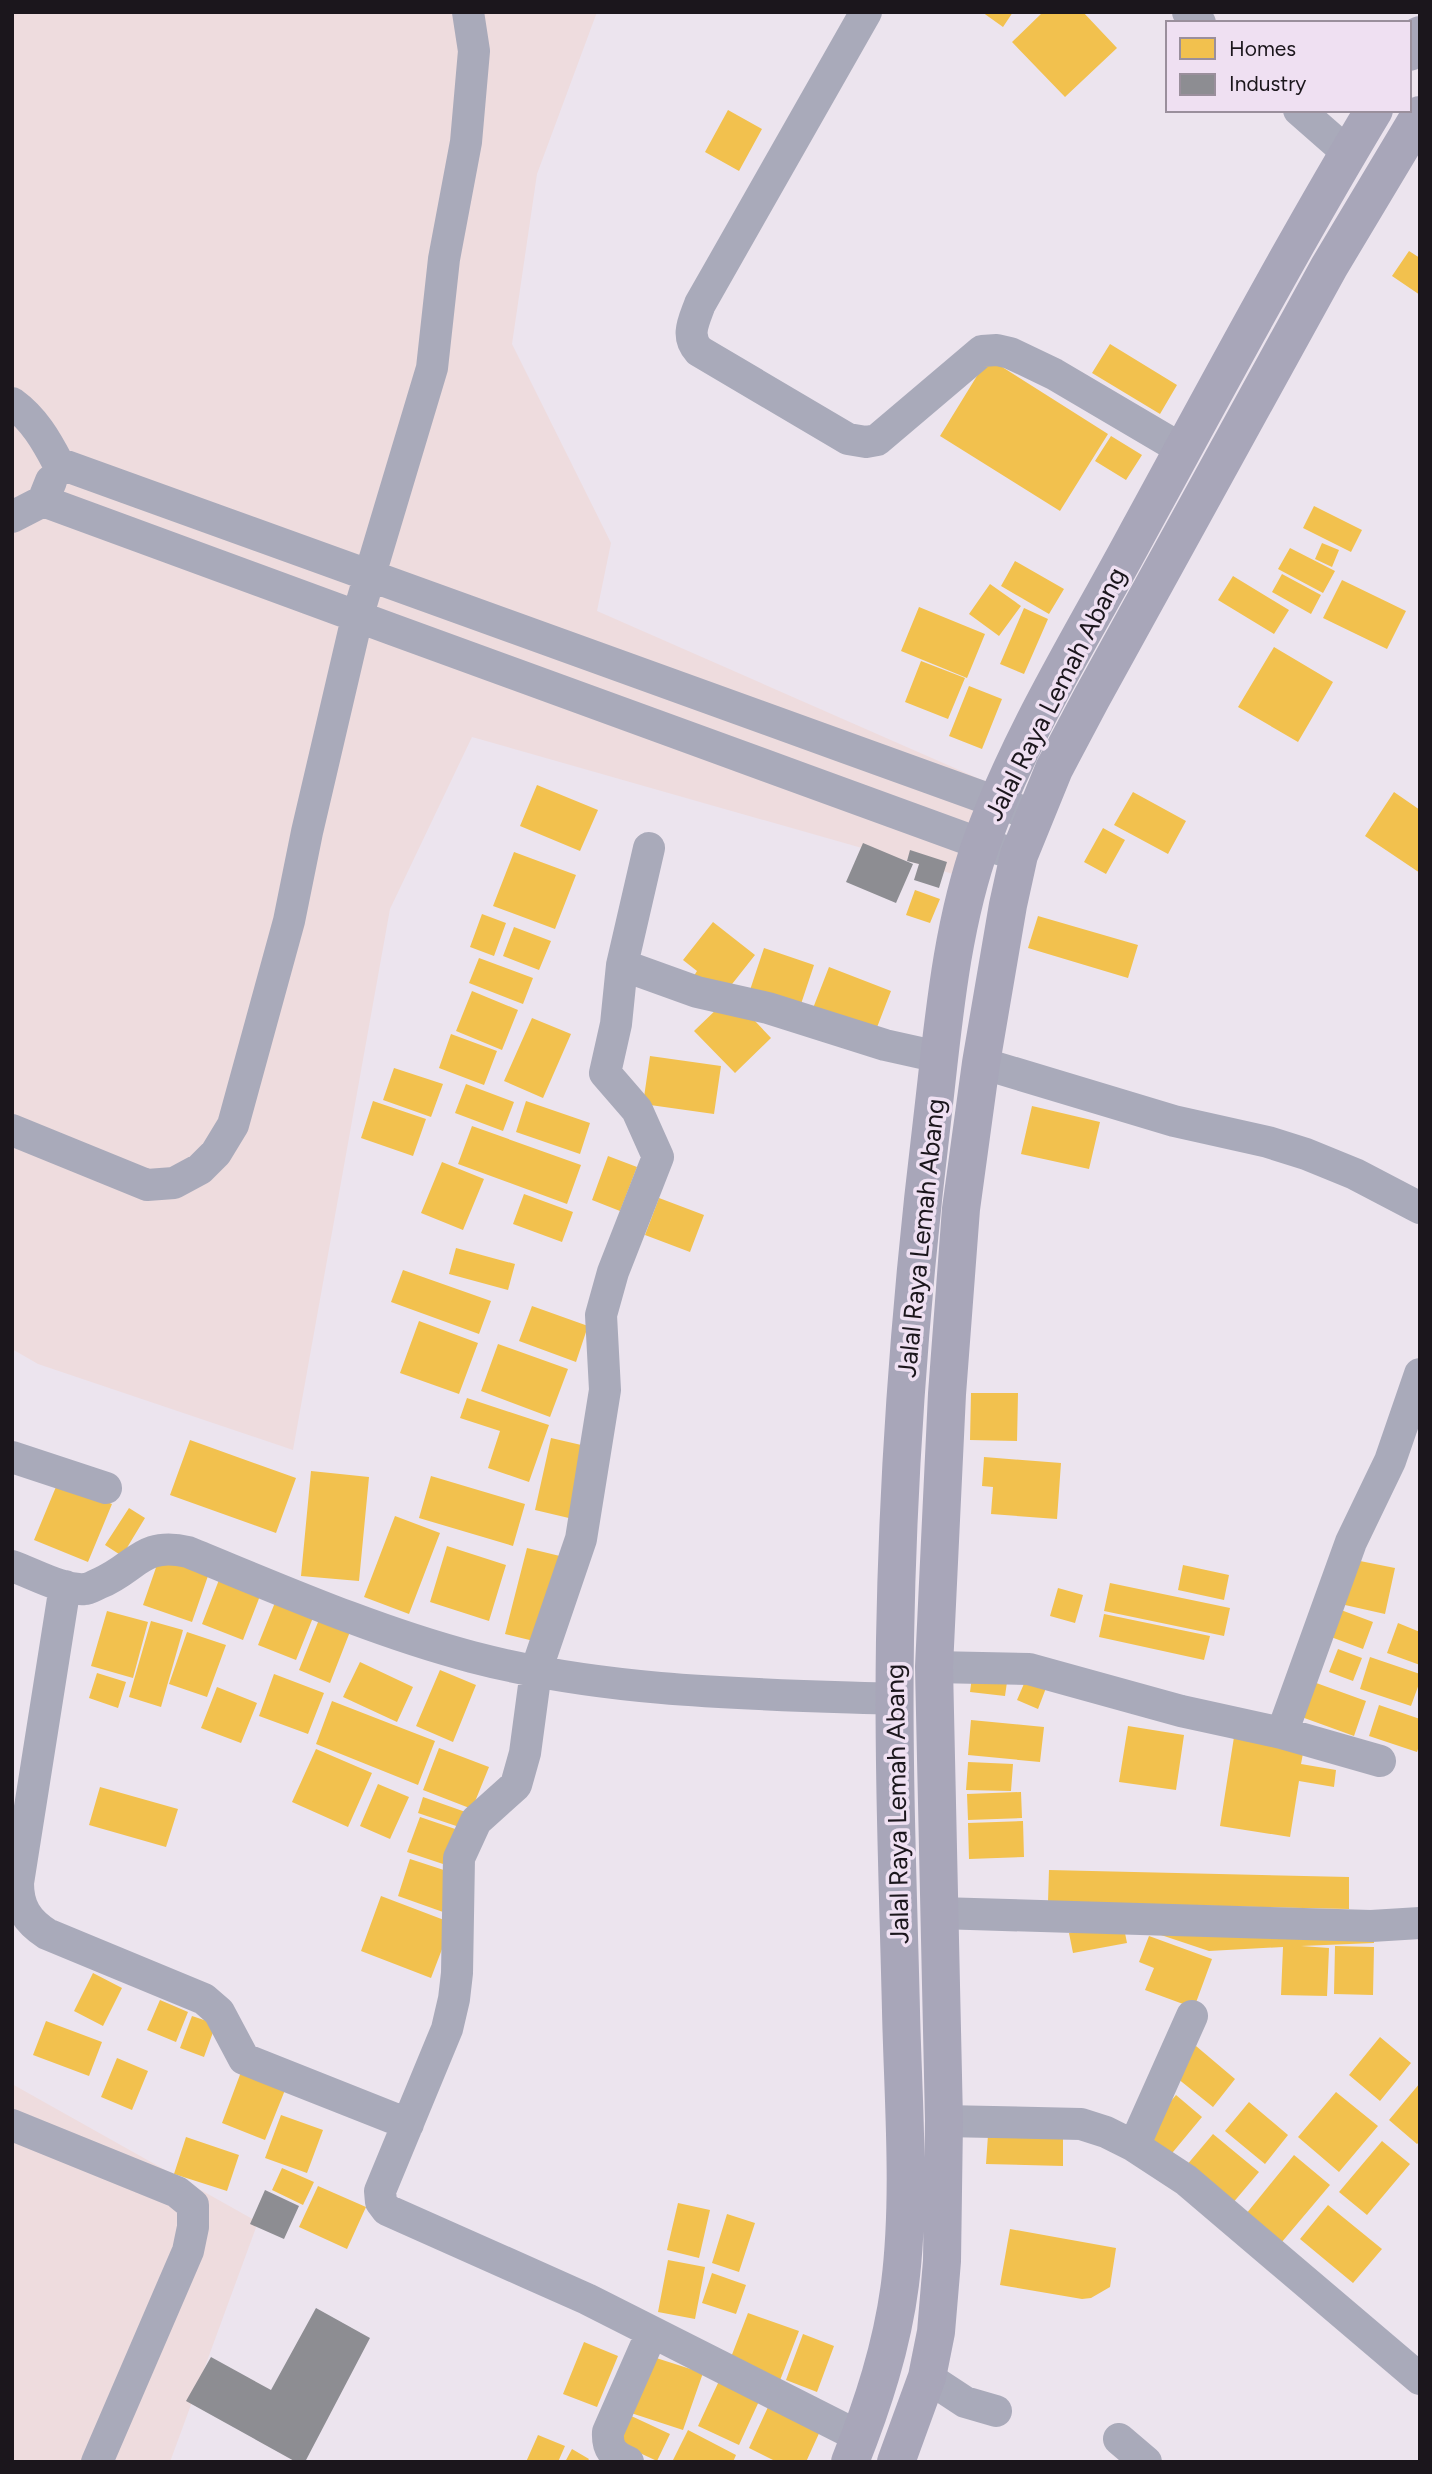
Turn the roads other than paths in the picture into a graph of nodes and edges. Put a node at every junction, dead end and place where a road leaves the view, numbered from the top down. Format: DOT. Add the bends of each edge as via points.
graph roads {
  1 [pos="468,12"];
  2 [pos="866,12"];
  3 [pos="1302,112"];
  4 [pos="1373,112"];
  5 [pos="1420,115"];
  6 [pos="1348,153"];
  7 [pos="12,403"];
  8 [pos="1183,450"];
  9 [pos="58,463"];
  10 [pos="44,501"];
  11 [pos="12,517"];
  12 [pos="370,577"];
  13 [pos="357,618"];
  14 [pos="999,801"];
  15 [pos="1035,816"];
  16 [pos="981,844"];
  17 [pos="649,848"];
  18 [pos="1019,855"];
  19 [pos="622,965"];
  20 [pos="939,1056"];
  21 [pos="981,1063"];
  22 [pos="12,1130"];
  23 [pos="1420,1208"];
  24 [pos="1420,1374"];
  25 [pos="1414,1409"];
  26 [pos="12,1457"];
  27 [pos="106,1488"];
  28 [pos="12,1566"];
  29 [pos="65,1586"];
  30 [pos="934,1667"];
  31 [pos="536,1671"];
  32 [pos="894,1699"];
  33 [pos="1282,1733"];
  34 [pos="1380,1761"];
  35 [pos="939,1913"];
  36 [pos="1420,1923"];
  37 [pos="1192,2016"];
  38 [pos="944,2121"];
  39 [pos="408,2124"];
  40 [pos="12,2125"];
  41 [pos="1134,2146"];
  42 [pos="652,2332"];
  43 [pos="928,2377"];
  44 [pos="1420,2379"];
  45 [pos="996,2411"];
  46 [pos="1119,2439"];
  47 [pos="855,2449"];
  48 [pos="97,2462"];
  49 [pos="628,2462"];
  50 [pos="896,2462"];
  51 [pos="1146,2462"];
  1 -- 12 [label="street" via="474,51 466,142 444,259 432,368"];
  2 -- 8 [label="street" via="700,304 691,330 693,344 856,442 877,440 982,351 997,350 1054,374"];
  3 -- 6 [label="street"];
  4 -- 6 [label="highway, Jalal Raya Lemah Abang"];
  5 -- 15 [label="highway, Jalal Raya Lemah Abang" via="1329,267 1111,663 1054,769"];
  6 -- 8 [label="highway, Jalal Raya Lemah Abang"];
  7 -- 9 [label="street" via="44,436"];
  8 -- 14 [label="highway, Jalal Raya Lemah Abang" via="1056,682"];
  9 -- 10 [label="street"];
  9 -- 12 [label="street"];
  10 -- 11 [label="street"];
  10 -- 13 [label="street"];
  12 -- 13 [label="street"];
  12 -- 14 [label="street"];
  13 -- 16 [label="street"];
  13 -- 22 [label="street" via="289,921 233,1125 216,1153 201,1169 174,1183 148,1185"];
  14 -- 15 [label="street"];
  14 -- 16 [label="highway, Jalal Raya Lemah Abang"];
  15 -- 18 [label="highway, Jalal Raya Lemah Abang"];
  16 -- 18 [label="street"];
  16 -- 20 [label="highway, Jalal Raya Lemah Abang" via="956,938"];
  17 -- 19 [label="street"];
  18 -- 21 [label="highway, Jalal Raya Lemah Abang"];
  19 -- 20 [label="street" via="697,992"];
  19 -- 31 [label="street" via="605,1073 637,1110 658,1157 601,1315 605,1390 581,1539"];
  20 -- 32 [label="highway, Jalal Raya Lemah Abang" via="912,1291"];
  21 -- 23 [label="street" via="1174,1121 1306,1154"];
  21 -- 30 [label="highway, Jalal Raya Lemah Abang" via="961,1209"];
  24 -- 25 [label="street"];
  25 -- 33 [label="street" via="1351,1542"];
  26 -- 27 [label="street"];
  28 -- 29 [label="street"];
  29 -- 31 [label="street" via="85,1589 169,1547 398,1633 471,1657"];
  29 -- 39 [label="street" via="18,1883 24,1914 47,1934 204,1999 219,2012 244,2059"];
  30 -- 33 [label="street" via="1030,1669 1181,1711"];
  30 -- 35 [label="highway, Jalal Raya Lemah Abang"];
  31 -- 32 [label="street" via="622,1685"];
  31 -- 39 [label="street" via="516,1785 477,1821 460,1858 454,1999 447,2029"];
  32 -- 47 [label="highway, Jalal Raya Lemah Abang" via="904,2187 901,2279 881,2379"];
  33 -- 34 [label="street"];
  35 -- 36 [label="street" via="1371,1926"];
  35 -- 38 [label="highway, Jalal Raya Lemah Abang"];
  37 -- 41 [label="street"];
  38 -- 41 [label="street" via="1081,2124"];
  38 -- 43 [label="highway, Jalal Raya Lemah Abang" via="942,2261"];
  39 -- 42 [label="street" via="380,2191 387,2210"];
  40 -- 48 [label="street" via="177,2192 193,2205 188,2251"];
  41 -- 44 [label="street" via="1186,2180"];
  42 -- 47 [label="street"];
  42 -- 49 [label="street" via="608,2432 610,2450"];
  43 -- 45 [label="street" via="965,2402"];
  43 -- 50 [label="highway, Jalal Raya Lemah Abang"];
  46 -- 51 [label="street"];
}
